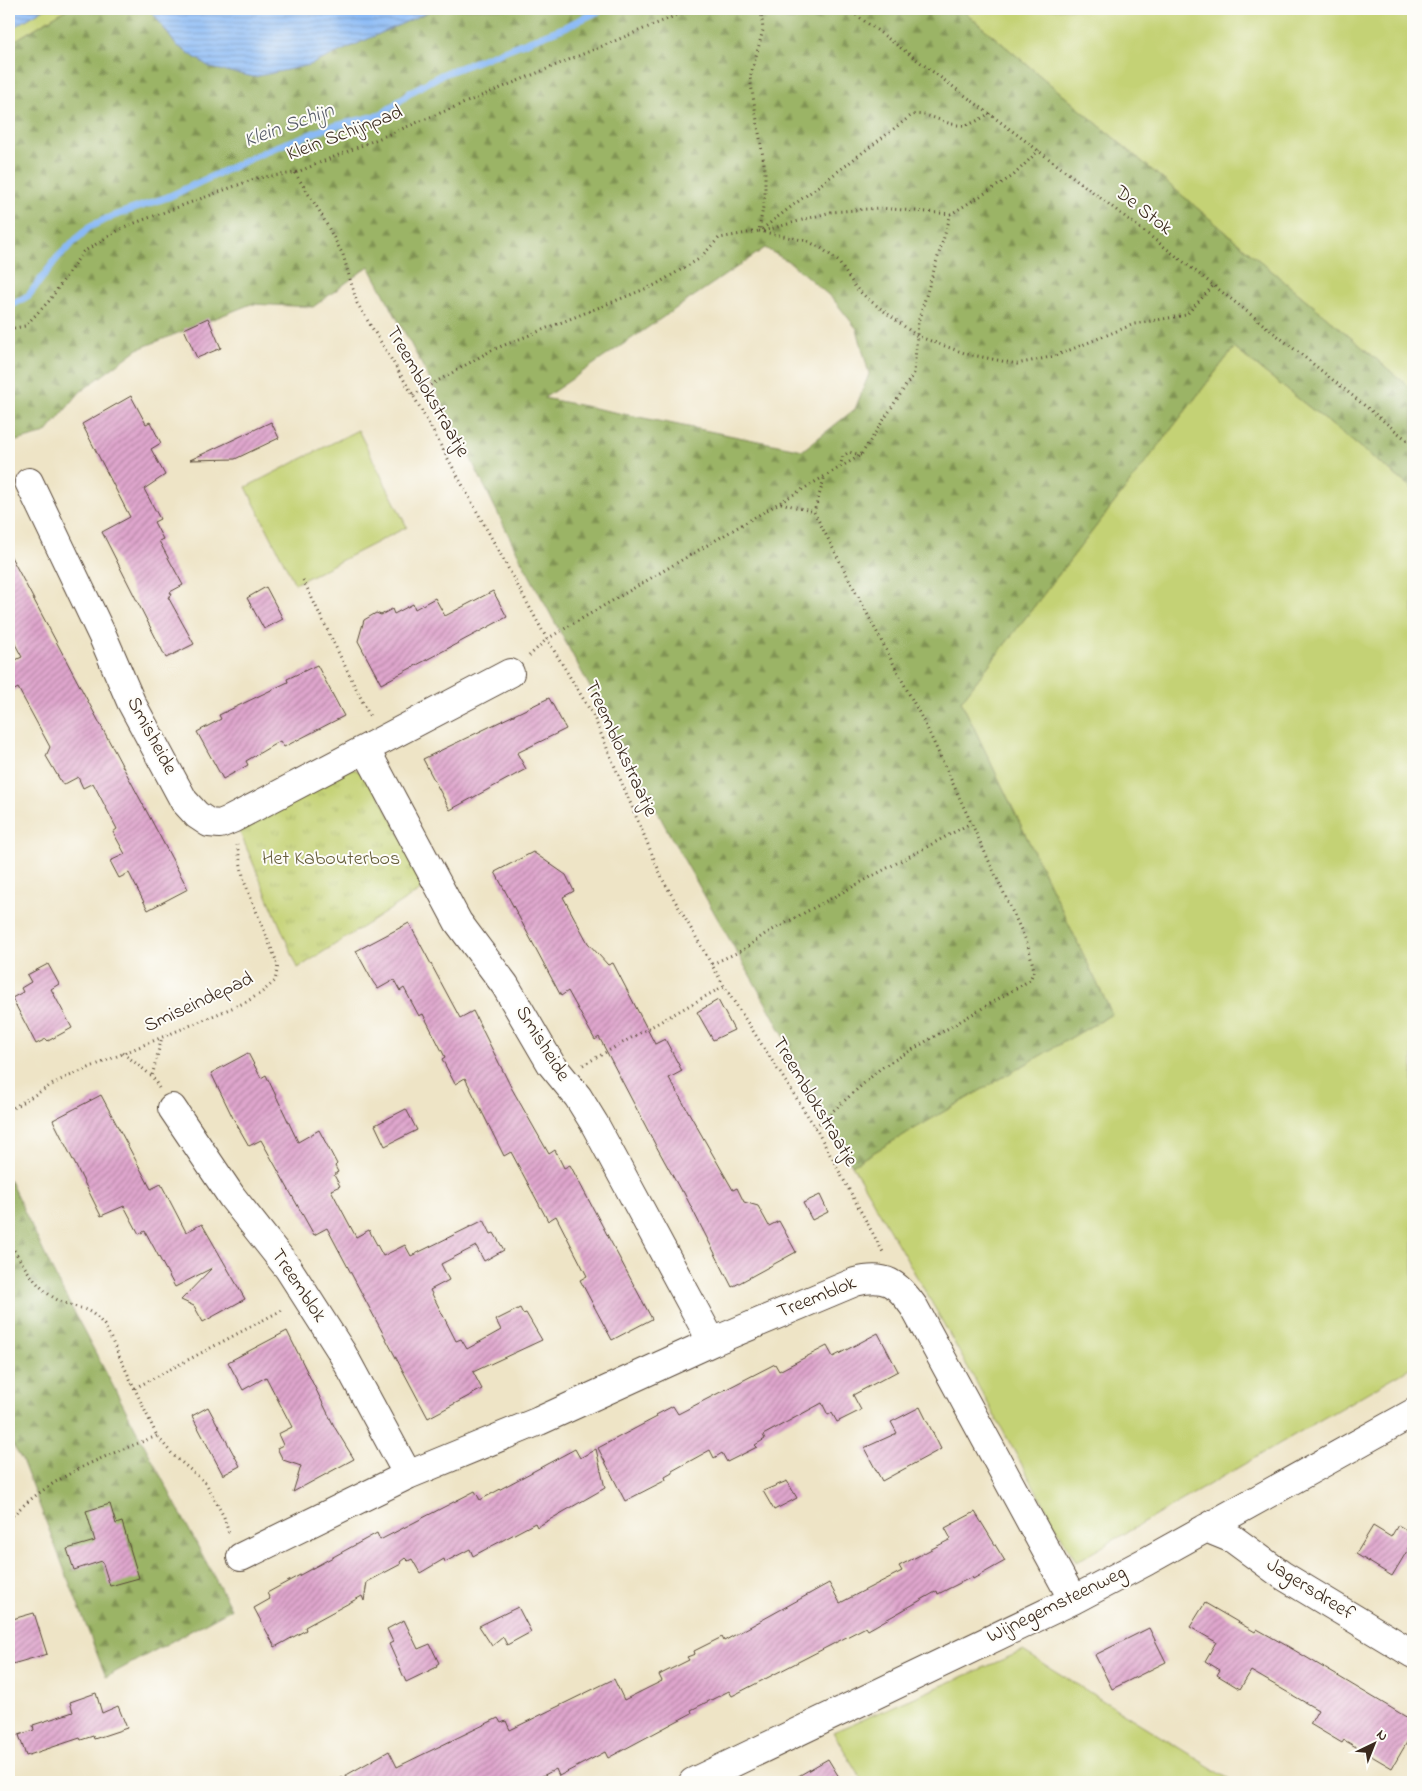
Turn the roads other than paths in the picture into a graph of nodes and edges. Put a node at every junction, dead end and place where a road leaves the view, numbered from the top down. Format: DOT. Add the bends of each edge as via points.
graph roads {
  1 [pos="29,482"];
  2 [pos="510,673"];
  3 [pos="373,746"];
  4 [pos="172,1108"];
  5 [pos="712,1342"];
  6 [pos="1413,1413"];
  7 [pos="408,1475"];
  8 [pos="1206,1528"];
  9 [pos="241,1556"];
  10 [pos="1073,1600"];
  11 [pos="1413,1654"];
  12 [pos="693,1782"];
  1 -- 3 [label="street, Smisheide" via="131,702 184,801 197,815 220,824 232,820"];
  2 -- 3 [label="street, Smisheide"];
  3 -- 5 [label="street, Smisheide" via="458,922 505,985 551,1064 594,1123"];
  4 -- 7 [label="street, Treemblok" via="232,1197 288,1268 341,1351"];
  5 -- 7 [label="street, Treemblok" via="538,1421"];
  5 -- 10 [label="street, Treemblok" via="855,1282 870,1278 894,1284 914,1307"];
  6 -- 8 [label="street, Wijnegemsteenweg"];
  7 -- 9 [label="street, Treemblok"];
  8 -- 10 [label="street, Wijnegemsteenweg"];
  8 -- 11 [label="street, Jagersdreef" via="1233,1539 1282,1575"];
  10 -- 12 [label="street, Wijnegemsteenweg"];
}
